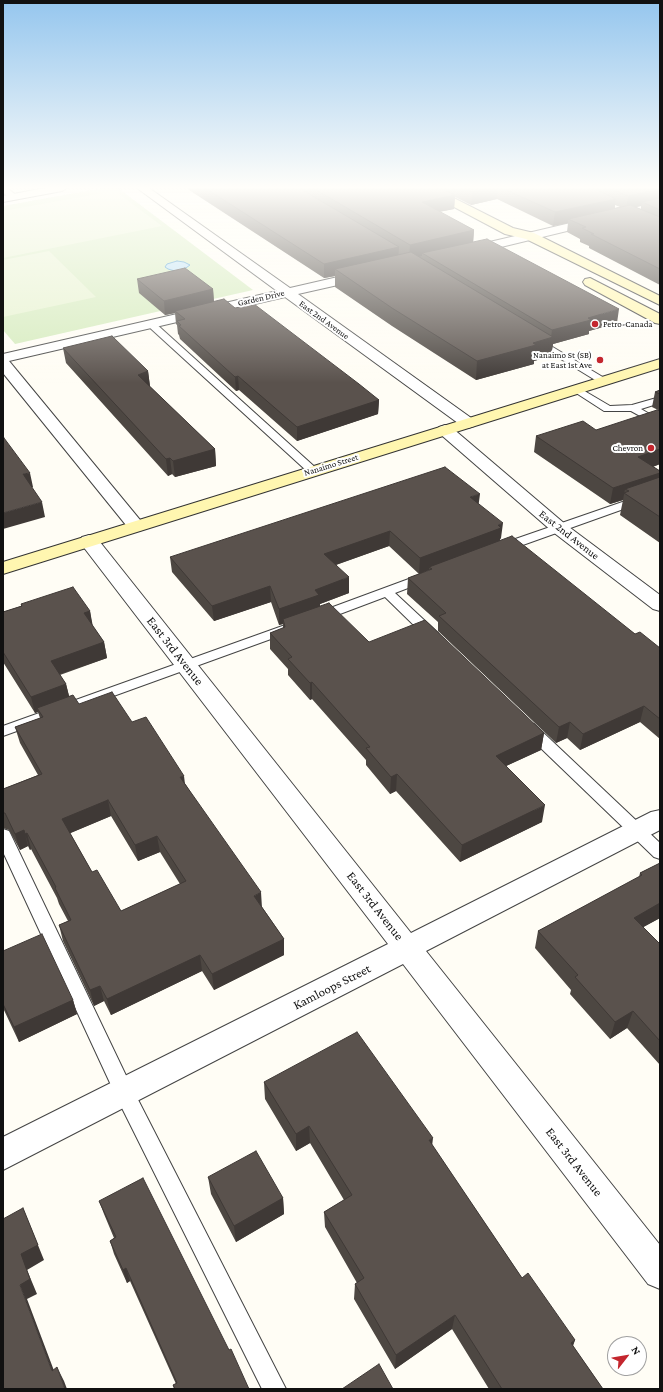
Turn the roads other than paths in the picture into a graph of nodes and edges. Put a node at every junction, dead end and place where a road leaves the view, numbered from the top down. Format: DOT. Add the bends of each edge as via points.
graph roads {
  1 [pos="231,253"];
  2 [pos="539,253"];
  3 [pos="564,253"];
  4 [pos="554,262"];
  5 [pos="373,272"];
  6 [pos="582,277"];
  7 [pos="286,293"];
  8 [pos="660,301"];
  9 [pos="660,320"];
  10 [pos="151,324"];
  11 [pos="528,336"];
  12 [pos="3,358"];
  13 [pos="3,363"];
  14 [pos="658,365"];
  15 [pos="603,381"];
  16 [pos="576,389"];
  17 [pos="660,400"];
  18 [pos="633,408"];
  19 [pos="657,420"];
  20 [pos="468,423"];
  21 [pos="444,430"];
  22 [pos="313,471"];
  23 [pos="660,492"];
  24 [pos="136,526"];
  25 [pos="558,528"];
  26 [pos="89,541"];
  27 [pos="490,553"];
  28 [pos="3,568"];
  29 [pos="439,572"];
  30 [pos="388,592"];
  31 [pos="660,605"];
  32 [pos="444,646"];
  33 [pos="186,664"];
  34 [pos="518,717"];
  35 [pos="3,731"];
  36 [pos="648,825"];
  37 [pos="3,835"];
  38 [pos="660,853"];
  39 [pos="407,948"];
  40 [pos="124,1092"];
  41 [pos="3,1154"];
  42 [pos="660,1272"];
  43 [pos="274,1389"];
  1 -- 7 [label="street, East 2nd Avenue"];
  2 -- 4 [label="main road"];
  3 -- 8 [label="main road"];
  5 -- 7 [label="street, Garden Drive"];
  6 -- 9 [label="main road"];
  7 -- 10 [label="street, Garden Drive"];
  7 -- 20 [label="street, East 2nd Avenue"];
  10 -- 12 [label="street, Garden Drive"];
  10 -- 22 [label="lane"];
  11 -- 15 [label="lane"];
  13 -- 24 [label="street"];
  14 -- 15 [label="main road, Nanaimo Street"];
  15 -- 16 [label="main road, Nanaimo Street"];
  16 -- 18 [label="lane" via="608,409"];
  16 -- 20 [label="main road, Nanaimo Street"];
  17 -- 18 [label="lane"];
  18 -- 19 [label="lane"];
  20 -- 21 [label="main road, Nanaimo Street"];
  21 -- 22 [label="main road, Nanaimo Street"];
  21 -- 25 [label="street, East 2nd Avenue"];
  22 -- 24 [label="main road, Nanaimo Street"];
  23 -- 25 [label="lane"];
  24 -- 26 [label="main road, Nanaimo Street"];
  25 -- 27 [label="lane"];
  25 -- 31 [label="street, East 2nd Avenue"];
  26 -- 28 [label="main road, Nanaimo Street"];
  26 -- 33 [label="street, East 3rd Avenue"];
  29 -- 30 [label="lane"];
  30 -- 32 [label="lane"];
  30 -- 33 [label="lane"];
  33 -- 35 [label="lane"];
  33 -- 39 [label="street, East 3rd Avenue"];
  34 -- 36 [label="lane"];
  36 -- 38 [label="lane"];
  36 -- 39 [label="street, Kamloops Street"];
  37 -- 40 [label="lane"];
  39 -- 40 [label="street, Kamloops Street"];
  39 -- 42 [label="street, East 3rd Avenue"];
  40 -- 41 [label="street, Kamloops Street"];
  40 -- 43 [label="lane"];
}
